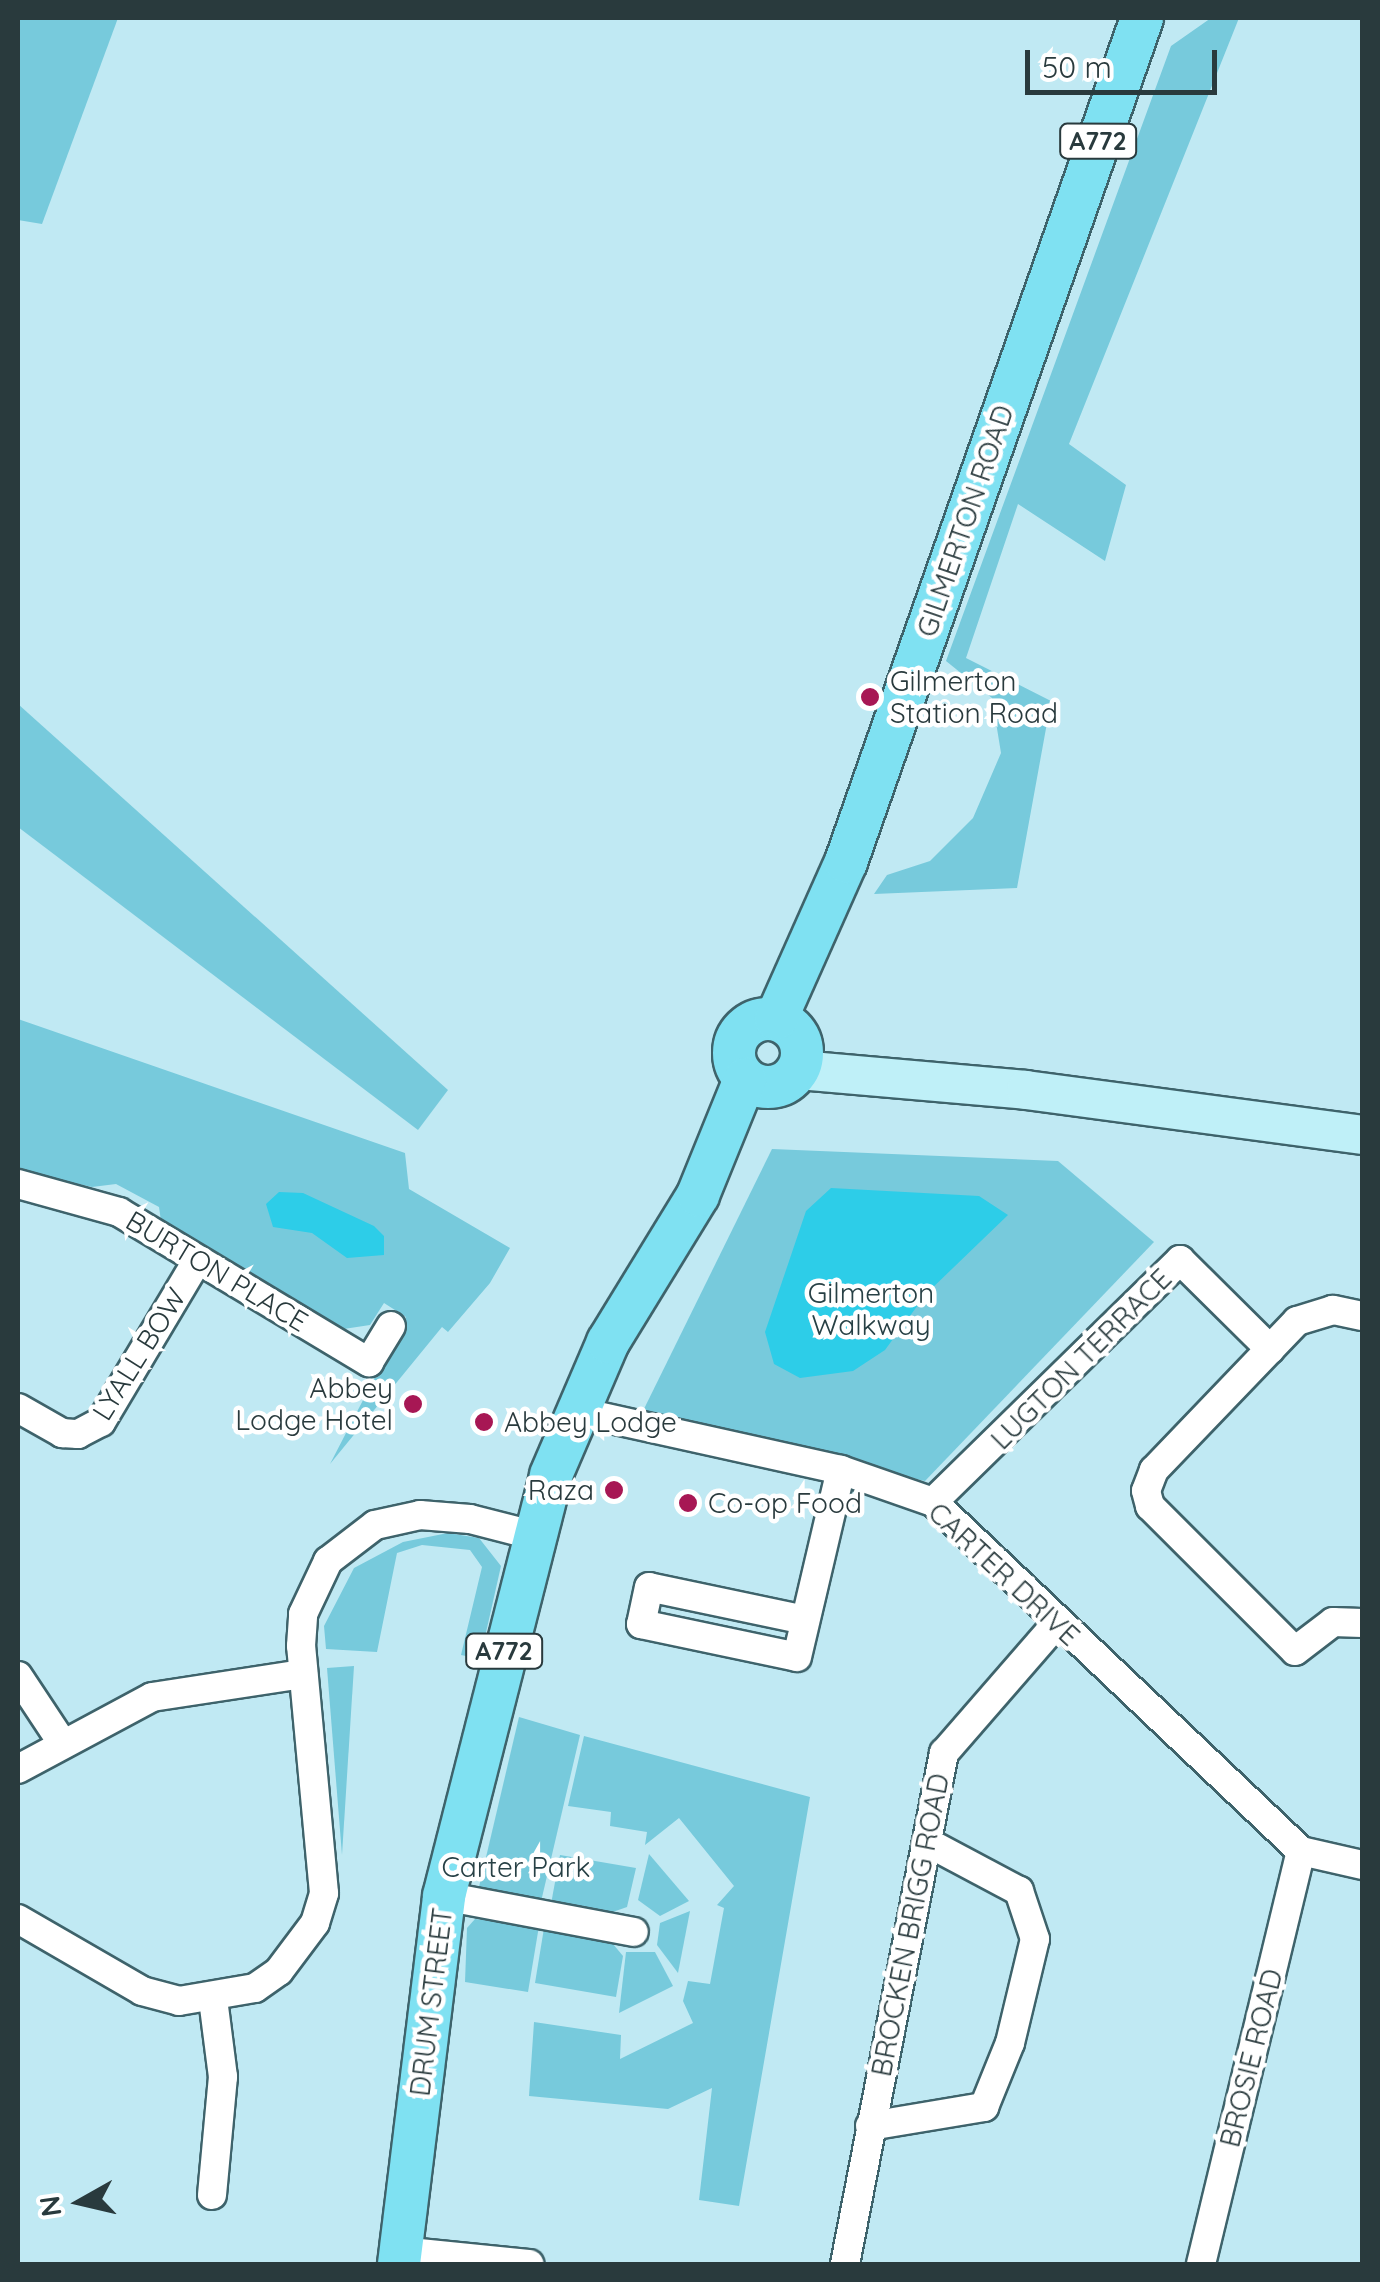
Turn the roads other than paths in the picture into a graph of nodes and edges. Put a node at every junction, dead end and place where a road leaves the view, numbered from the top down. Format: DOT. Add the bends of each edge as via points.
graph roads {
  1 [pos="1142,18"];
  2 [pos="776,1019"];
  3 [pos="799,1070"];
  4 [pos="744,1079"];
  5 [pos="1362,1135"];
  6 [pos="18,1184"];
  7 [pos="197,1261"];
  8 [pos="1362,1316"];
  9 [pos="391,1326"];
  10 [pos="1270,1349"];
  11 [pos="18,1408"];
  12 [pos="575,1411"];
  13 [pos="841,1470"];
  14 [pos="933,1502"];
  15 [pos="536,1536"];
  16 [pos="805,1620"];
  17 [pos="1056,1623"];
  18 [pos="1362,1623"];
  19 [pos="304,1674"];
  20 [pos="18,1676"];
  21 [pos="60,1741"];
  22 [pos="18,1769"];
  23 [pos="927,1842"];
  24 [pos="1301,1852"];
  25 [pos="1362,1865"];
  26 [pos="444,1896"];
  27 [pos="18,1919"];
  28 [pos="634,1932"];
  29 [pos="213,1999"];
  30 [pos="870,2126"];
  31 [pos="212,2195"];
  32 [pos="400,2258"];
  33 [pos="529,2264"];
  34 [pos="844,2264"];
  35 [pos="1201,2264"];
  1 -- 2 [label="main road, GILMERTON ROAD / A772" via="846,862"];
  2 -- 3 [label="main road" via="799,1038"];
  2 -- 4 [label="main road, A772" via="754,1022 738,1037 734,1059"];
  3 -- 4 [label="main road" via="773,1088"];
  3 -- 5 [label="street" via="1026,1090"];
  4 -- 12 [label="main road, DRUM STREET / A772" via="698,1195 608,1342"];
  6 -- 7 [label="street, BURTON PLACE" via="95,1201"];
  7 -- 9 [label="street, BURTON PLACE" via="369,1362"];
  7 -- 11 [label="street, LYALL BOW" via="102,1422 78,1434 62,1433"];
  8 -- 10 [label="street" via="1333,1310 1297,1321"];
  10 -- 14 [label="street, LUGTON TERRACE" via="1180,1260"];
  10 -- 18 [label="street" via="1154,1470 1147,1498 1295,1652 1332,1622"];
  12 -- 13 [label="street, CARTER DRIVE"];
  12 -- 15 [label="main road, DRUM STREET / A772"];
  13 -- 14 [label="street, CARTER DRIVE"];
  13 -- 16 [label="street"];
  14 -- 17 [label="street, CARTER DRIVE"];
  15 -- 19 [label="street" via="445,1515 375,1525 328,1561 312,1590 303,1614"];
  15 -- 26 [label="main road, DRUM STREET / A772"];
  16 -- 16 [label="street" via="797,1657 641,1624 649,1587"];
  17 -- 23 [label="street, BROCKEN BRIGG ROAD" via="944,1753"];
  17 -- 24 [label="street, CARTER DRIVE"];
  19 -- 21 [label="street" via="152,1697"];
  19 -- 29 [label="street" via="324,1893 315,1923 279,1971 255,1988"];
  20 -- 21 [label="street"];
  21 -- 22 [label="street"];
  23 -- 30 [label="street, BROCKEN BRIGG ROAD"];
  23 -- 30 [label="street" via="1019,1891 1036,1939 1010,2042 984,2108"];
  24 -- 25 [label="street"];
  24 -- 35 [label="street, BROSIE ROAD"];
  26 -- 28 [label="street"];
  26 -- 32 [label="main road, DRUM STREET / A772"];
  27 -- 29 [label="street" via="142,1990 178,2001"];
  29 -- 31 [label="street" via="223,2078"];
  30 -- 34 [label="street, BROCKEN BRIGG ROAD"];
  32 -- 33 [label="street"];
}
